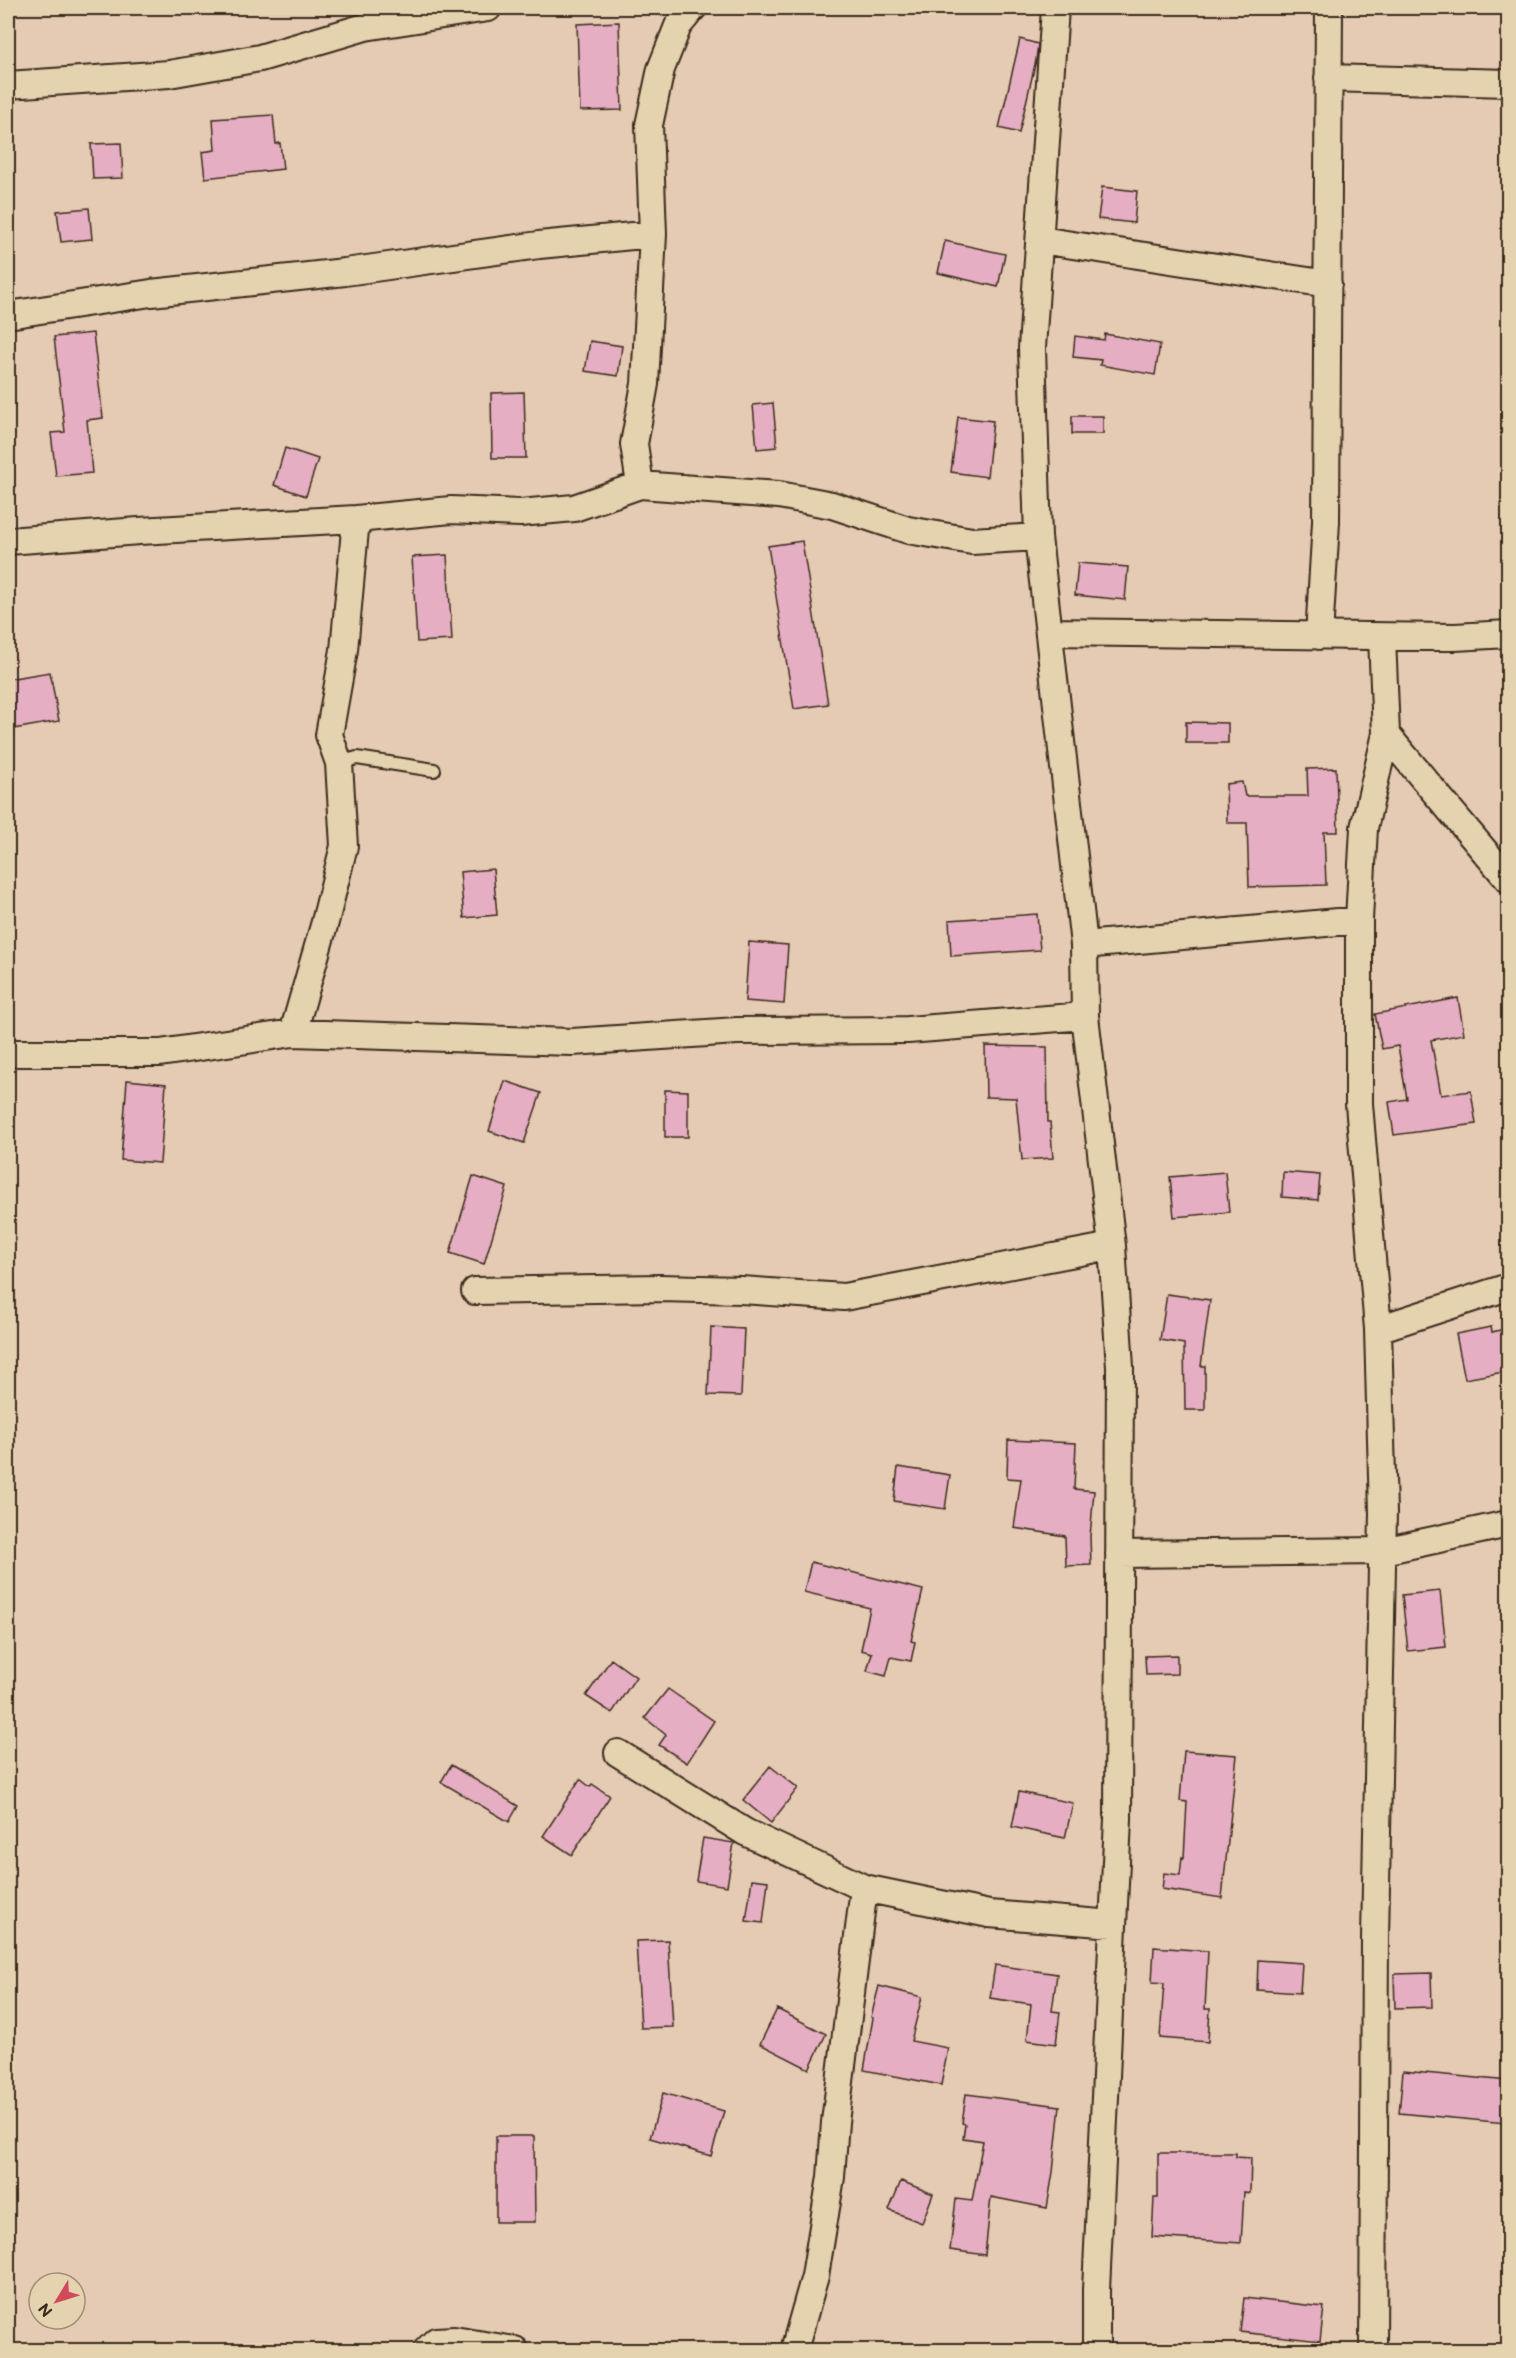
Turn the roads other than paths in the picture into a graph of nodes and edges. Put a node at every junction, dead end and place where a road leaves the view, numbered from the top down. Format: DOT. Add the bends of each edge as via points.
graph roads {
  1 [pos="488,8"];
  2 [pos="693,8"];
  3 [pos="1055,8"];
  4 [pos="1329,8"];
  5 [pos="1328,78"];
  6 [pos="1509,83"];
  7 [pos="8,85"];
  8 [pos="653,234"];
  9 [pos="1040,240"];
  10 [pos="1328,284"];
  11 [pos="8,315"];
  12 [pos="639,485"];
  13 [pos="357,519"];
  14 [pos="1038,537"];
  15 [pos="8,541"];
  16 [pos="1049,632"];
  17 [pos="1509,634"];
  18 [pos="1319,636"];
  19 [pos="1383,637"];
  20 [pos="1386,734"];
  21 [pos="339,763"];
  22 [pos="434,770"];
  23 [pos="1509,879"];
  24 [pos="1359,920"];
  25 [pos="1084,945"];
  26 [pos="1085,1016"];
  27 [pos="293,1033"];
  28 [pos="8,1053"];
  29 [pos="1112,1246"];
  30 [pos="1509,1287"];
  31 [pos="475,1291"];
  32 [pos="1378,1329"];
  33 [pos="1509,1524"];
  34 [pos="1383,1551"];
  35 [pos="1119,1554"];
  36 [pos="618,1753"];
  37 [pos="864,1888"];
  38 [pos="1113,1924"];
  39 [pos="427,2350"];
  40 [pos="515,2350"];
  41 [pos="794,2350"];
  42 [pos="1096,2350"];
  43 [pos="1373,2350"];
  1 -- 7 [label="street" via="365,27 260,58 169,74"];
  2 -- 8 [label="street" via="678,26 661,69 649,125"];
  3 -- 9 [label="street"];
  4 -- 5 [label="street"];
  5 -- 6 [label="street"];
  5 -- 10 [label="street"];
  8 -- 11 [label="street" via="151,292"];
  8 -- 12 [label="street" via="645,384 634,444"];
  9 -- 10 [label="street"];
  9 -- 14 [label="street" via="1032,348"];
  10 -- 18 [label="street" via="1326,522"];
  12 -- 13 [label="street" via="574,508 520,513 452,510"];
  12 -- 14 [label="street" via="779,495 832,505 908,530 972,541"];
  13 -- 15 [label="street"];
  13 -- 21 [label="street" via="344,650 329,735"];
  14 -- 16 [label="street"];
  16 -- 18 [label="street"];
  16 -- 25 [label="street"];
  17 -- 19 [label="street"];
  18 -- 19 [label="street"];
  19 -- 20 [label="street"];
  20 -- 23 [label="street"];
  20 -- 24 [label="street" via="1365,828"];
  21 -- 22 [label="lane" via="357,758"];
  21 -- 27 [label="street" via="344,846"];
  24 -- 25 [label="street"];
  24 -- 32 [label="street" via="1359,1104"];
  25 -- 26 [label="street"];
  26 -- 27 [label="street" via="908,1030 736,1030 572,1042"];
  26 -- 29 [label="street"];
  27 -- 28 [label="street" via="159,1053"];
  29 -- 31 [label="street" via="844,1297 672,1288"];
  29 -- 35 [label="street" via="1120,1367"];
  30 -- 32 [label="street"];
  32 -- 34 [label="street"];
  33 -- 34 [label="street"];
  34 -- 35 [label="street"];
  34 -- 43 [label="street" via="1375,1939"];
  35 -- 38 [label="street" via="1118,1819"];
  36 -- 37 [label="street" via="745,1832"];
  37 -- 38 [label="street" via="989,1914"];
  37 -- 41 [label="street" via="831,2178 815,2276"];
  38 -- 42 [label="street"];
  39 -- 40 [label="street" via="436,2341 454,2340"];
}
